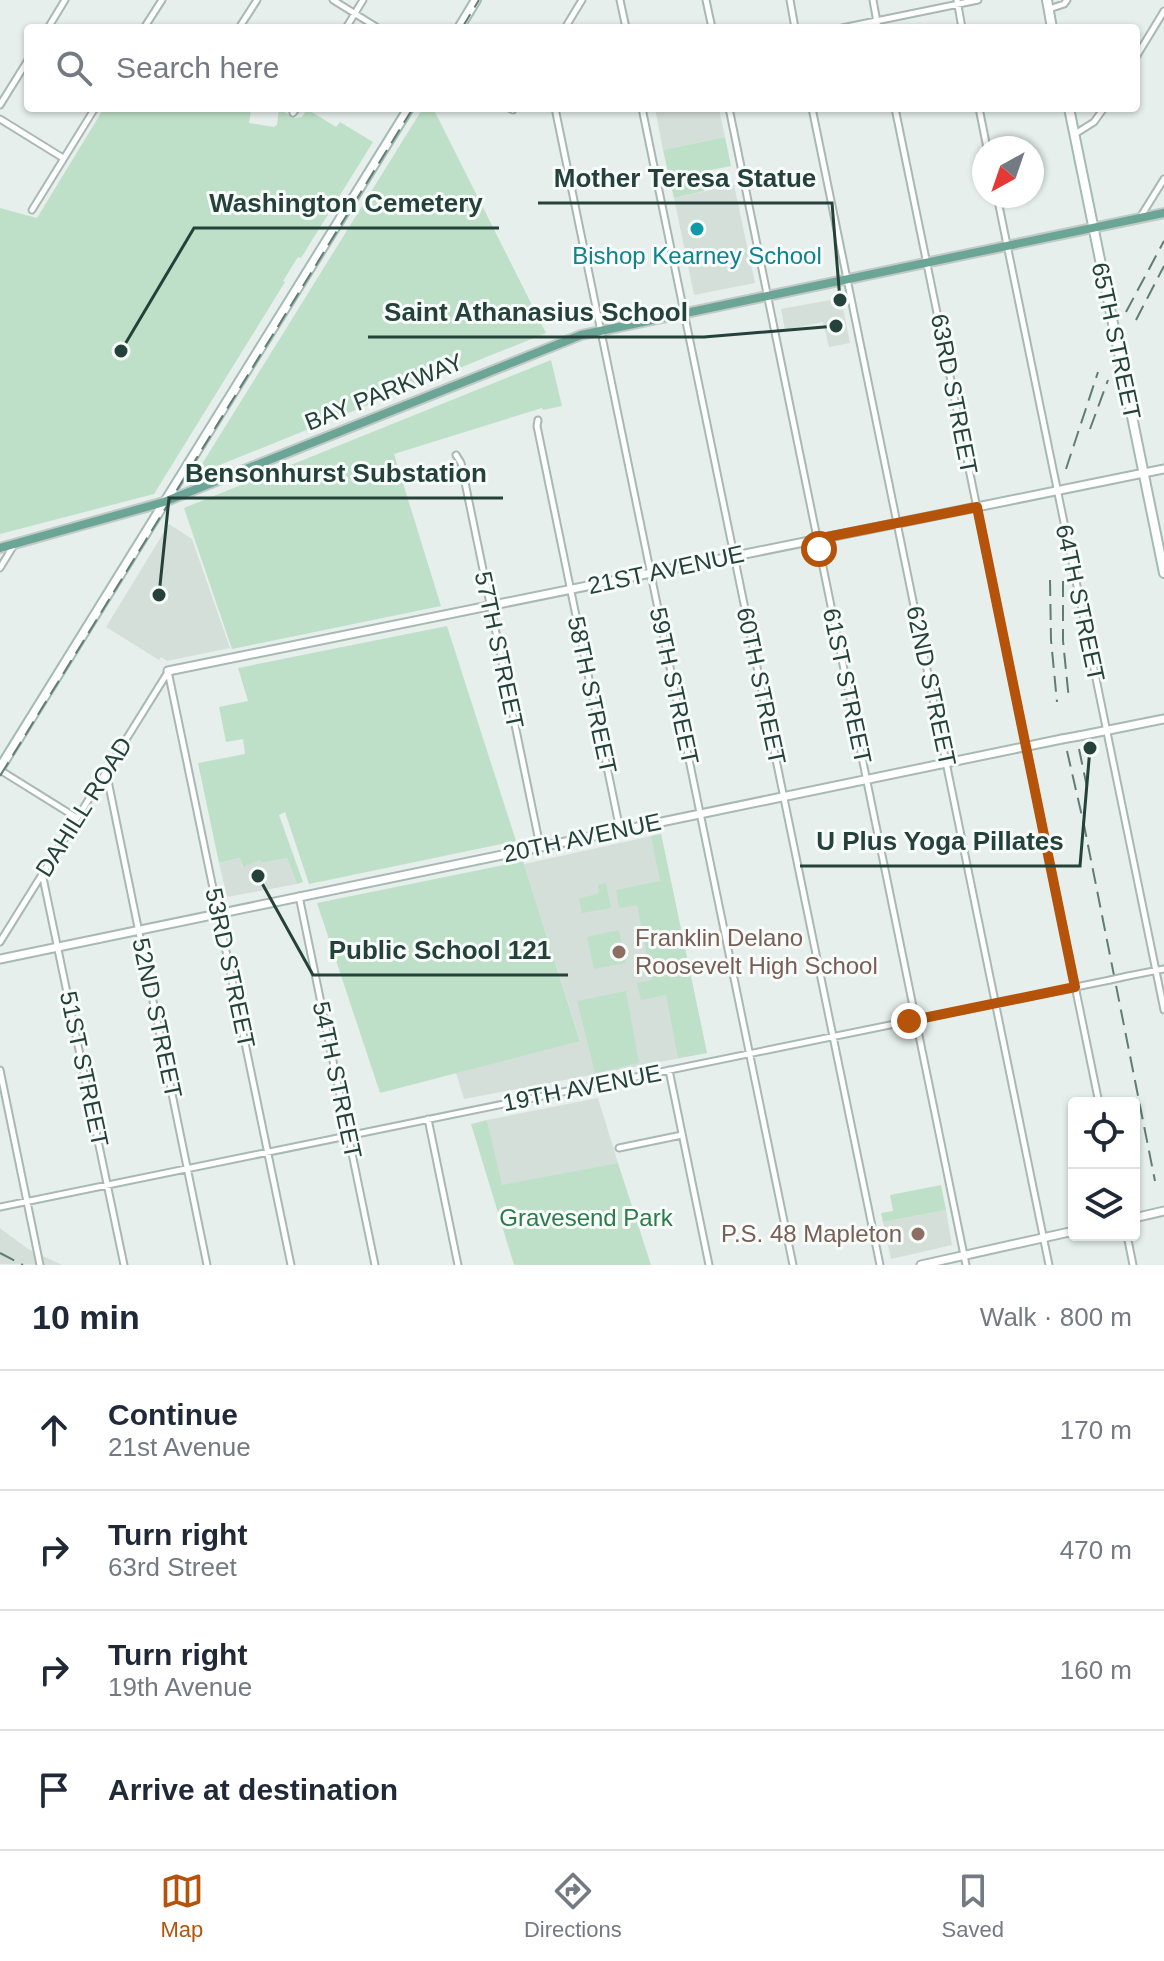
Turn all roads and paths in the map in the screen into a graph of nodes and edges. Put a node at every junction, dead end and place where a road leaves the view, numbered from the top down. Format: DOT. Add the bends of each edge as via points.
graph roads {
  1 [pos="65,0"];
  2 [pos="162,0"];
  3 [pos="257,0"];
  4 [pos="333,0"];
  5 [pos="363,0"];
  6 [pos="476,0"];
  7 [pos="582,0"];
  8 [pos="620,0"];
  9 [pos="706,0"];
  10 [pos="790,0"];
  11 [pos="873,0"];
  12 [pos="978,0"];
  13 [pos="1067,0"];
  14 [pos="957,2"];
  15 [pos="1048,5"];
  16 [pos="1164,11"];
  17 [pos="355,14"];
  18 [pos="50,24"];
  19 [pos="147,24"];
  20 [pos="242,24"];
  21 [pos="349,24"];
  22 [pos="371,24"];
  23 [pos="461,24"];
  24 [pos="567,24"];
  25 [pos="625,24"];
  26 [pos="711,24"];
  27 [pos="794,24"];
  28 [pos="878,24"];
  29 [pos="961,24"];
  30 [pos="1140,50"];
  31 [pos="24,66"];
  32 [pos="0,105"];
  33 [pos="92,112"];
  34 [pos="407,112"];
  35 [pos="556,112"];
  36 [pos="643,112"];
  37 [pos="730,112"];
  38 [pos="813,112"];
  39 [pos="896,112"];
  40 [pos="980,112"];
  41 [pos="1070,112"];
  42 [pos="1101,112"];
  43 [pos="0,119"];
  44 [pos="1074,134"];
  45 [pos="985,136"];
  46 [pos="63,158"];
  47 [pos="1164,179"];
  48 [pos="999,208"];
  49 [pos="32,210"];
  50 [pos="1164,213"];
  51 [pos="1140,219"];
  52 [pos="1093,229"];
  53 [pos="1007,247"];
  54 [pos="927,264"];
  55 [pos="847,280"];
  56 [pos="767,297"];
  57 [pos="684,313"];
  58 [pos="601,331"];
  59 [pos="538,420"];
  60 [pos="456,455"];
  61 [pos="1164,469"];
  62 [pos="1143,473"];
  63 [pos="1057,491"];
  64 [pos="164,502"];
  65 [pos="977,507"];
  66 [pos="897,523"];
  67 [pos="817,539"];
  68 [pos="15,544"];
  69 [pos="0,548"];
  70 [pos="734,556"];
  71 [pos="0,568"];
  72 [pos="651,573"];
  73 [pos="1164,573"];
  74 [pos="570,590"];
  75 [pos="490,606"];
  76 [pos="168,671"];
  77 [pos="1164,719"];
  78 [pos="1107,730"];
  79 [pos="1025,747"];
  80 [pos="946,764"];
  81 [pos="0,769"];
  82 [pos="106,771"];
  83 [pos="867,779"];
  84 [pos="783,796"];
  85 [pos="700,813"];
  86 [pos="77,818"];
  87 [pos="620,830"];
  88 [pos="540,846"];
  89 [pos="42,873"];
  90 [pos="299,896"];
  91 [pos="219,912"];
  92 [pos="138,929"];
  93 [pos="0,942"];
  94 [pos="58,945"];
  95 [pos="0,959"];
  96 [pos="1164,969"];
  97 [pos="1156,971"];
  98 [pos="1075,987"];
  99 [pos="996,1003"];
  100 [pos="1164,1010"];
  101 [pos="916,1020"];
  102 [pos="833,1037"];
  103 [pos="750,1054"];
  104 [pos="0,1070"];
  105 [pos="669,1070"];
  106 [pos="1098,1097"];
  107 [pos="428,1119"];
  108 [pos="682,1135"];
  109 [pos="348,1136"];
  110 [pos="619,1148"];
  111 [pos="268,1153"];
  112 [pos="188,1169"];
  113 [pos="108,1185"];
  114 [pos="27,1202"];
  115 [pos="0,1207"];
  116 [pos="1164,1211"];
  117 [pos="1140,1217"];
  118 [pos="1068,1232"];
  119 [pos="1044,1238"];
  120 [pos="1128,1241"];
  121 [pos="964,1255"];
  122 [pos="40,1265"];
  123 [pos="124,1265"];
  124 [pos="207,1265"];
  125 [pos="291,1265"];
  126 [pos="375,1265"];
  127 [pos="458,1265"];
  128 [pos="709,1265"];
  129 [pos="793,1265"];
  130 [pos="880,1265"];
  131 [pos="921,1265"];
  132 [pos="966,1265"];
  133 [pos="1049,1265"];
  134 [pos="1133,1265"];
  1 -- 18 [label="street"];
  2 -- 19 [label="street"];
  3 -- 20 [label="street"];
  4 -- 17 [label="street"];
  5 -- 17 [label="street"];
  6 -- 23 [label="main road"];
  7 -- 24 [label="street"];
  8 -- 25 [label="street"];
  9 -- 26 [label="street"];
  10 -- 27 [label="street"];
  11 -- 28 [label="street"];
  12 -- 14 [label="street"];
  13 -- 15 [label="street"];
  14 -- 28 [label="street"];
  14 -- 29 [label="street"];
  16 -- 30 [label="street"];
  17 -- 21 [label="street"];
  17 -- 22 [label="street"];
  31 -- 32 [label="street"];
  33 -- 46 [label="street"];
  34 -- 64 [label="main road"];
  35 -- 58 [label="street, 59TH STREET"];
  36 -- 57 [label="street, 60TH STREET"];
  37 -- 56 [label="street, 61ST STREET"];
  38 -- 55 [label="street, 62ND STREET"];
  39 -- 54 [label="street, 63RD STREET"];
  40 -- 45 [label="street"];
  41 -- 44 [label="main road, 65TH STREET"];
  42 -- 44 [label="street"];
  43 -- 46 [label="street"];
  44 -- 52 [label="main road, 65TH STREET"];
  46 -- 49 [label="street"];
  47 -- 51 [label="street"];
  48 -- 53 [label="street, 64TH STREET"];
  50 -- 51 [label="main road, BAY PARKWAY"];
  51 -- 52 [label="main road, BAY PARKWAY"];
  52 -- 53 [label="main road, BAY PARKWAY"];
  52 -- 62 [label="main road, 65TH STREET"];
  53 -- 54 [label="main road, BAY PARKWAY"];
  53 -- 63 [label="street, 64TH STREET"];
  54 -- 55 [label="main road, BAY PARKWAY"];
  54 -- 65 [label="street, 63RD STREET"];
  55 -- 56 [label="main road, BAY PARKWAY"];
  55 -- 66 [label="street, 62ND STREET"];
  56 -- 57 [label="main road, BAY PARKWAY"];
  56 -- 67 [label="street, 61ST STREET"];
  57 -- 58 [label="main road, BAY PARKWAY"];
  57 -- 70 [label="street, 60TH STREET"];
  58 -- 64 [label="main road, BAY PARKWAY"];
  58 -- 72 [label="street, 59TH STREET"];
  59 -- 74 [label="street, 58TH STREET"];
  60 -- 75 [label="street, 57TH STREET"];
  61 -- 62 [label="street, 21ST AVENUE"];
  62 -- 63 [label="street, 21ST AVENUE"];
  62 -- 73 [label="main road, 65TH STREET"];
  63 -- 65 [label="street, 21ST AVENUE"];
  63 -- 78 [label="street, 64TH STREET"];
  64 -- 68 [label="main road, BAY PARKWAY"];
  64 -- 81 [label="main road"];
  65 -- 66 [label="street, 21ST AVENUE"];
  65 -- 79 [label="street, 63RD STREET"];
  66 -- 67 [label="street, 21ST AVENUE"];
  66 -- 80 [label="street, 62ND STREET"];
  67 -- 70 [label="street, 21ST AVENUE"];
  67 -- 83 [label="street, 61ST STREET"];
  68 -- 69 [label="main road, BAY PARKWAY"];
  68 -- 71 [label="street"];
  70 -- 72 [label="street, 21ST AVENUE"];
  70 -- 84 [label="street, 60TH STREET"];
  72 -- 74 [label="street, 21ST AVENUE"];
  72 -- 85 [label="street, 59TH STREET"];
  74 -- 75 [label="street, 21ST AVENUE"];
  74 -- 87 [label="street, 58TH STREET"];
  75 -- 76 [label="street, 21ST AVENUE"];
  75 -- 88 [label="street, 57TH STREET"];
  76 -- 82 [label="street, DAHILL ROAD"];
  76 -- 91 [label="street, 53RD STREET"];
  77 -- 78 [label="street, 20TH AVENUE"];
  78 -- 79 [label="street, 20TH AVENUE, bridge"];
  78 -- 97 [label="street, 64TH STREET"];
  79 -- 80 [label="street, 20TH AVENUE"];
  79 -- 98 [label="street, 63RD STREET"];
  80 -- 83 [label="street, 20TH AVENUE"];
  80 -- 99 [label="street, 62ND STREET"];
  81 -- 86 [label="street"];
  82 -- 86 [label="street, DAHILL ROAD"];
  82 -- 92 [label="street, 52ND STREET"];
  83 -- 84 [label="street, 20TH AVENUE"];
  83 -- 101 [label="street, 61ST STREET"];
  84 -- 85 [label="street, 20TH AVENUE"];
  84 -- 102 [label="street, 60TH STREET"];
  85 -- 87 [label="street, 20TH AVENUE"];
  85 -- 103 [label="street, 59TH STREET"];
  86 -- 89 [label="street, DAHILL ROAD"];
  87 -- 88 [label="street, 20TH AVENUE"];
  88 -- 90 [label="street, 20TH AVENUE"];
  89 -- 93 [label="street, DAHILL ROAD"];
  89 -- 94 [label="street, 51ST STREET"];
  90 -- 91 [label="street, 20TH AVENUE"];
  90 -- 109 [label="street, 54TH STREET"];
  91 -- 92 [label="street, 20TH AVENUE"];
  91 -- 111 [label="street, 53RD STREET"];
  92 -- 94 [label="street, 20TH AVENUE"];
  92 -- 112 [label="street, 52ND STREET"];
  94 -- 95 [label="street, 20TH AVENUE"];
  94 -- 113 [label="street, 51ST STREET"];
  96 -- 97 [label="street, 19TH AVENUE"];
  97 -- 98 [label="street, 19TH AVENUE, bridge"];
  97 -- 100 [label="street, 64TH STREET"];
  98 -- 99 [label="street, 19TH AVENUE"];
  98 -- 106 [label="street, 63RD STREET"];
  99 -- 101 [label="street, 19TH AVENUE"];
  99 -- 119 [label="street, 62ND STREET"];
  101 -- 102 [label="street, 19TH AVENUE"];
  101 -- 121 [label="street, 61ST STREET"];
  102 -- 103 [label="street, 19TH AVENUE"];
  102 -- 130 [label="street, 60TH STREET"];
  103 -- 105 [label="street, 19TH AVENUE"];
  103 -- 129 [label="street, 59TH STREET"];
  104 -- 114 [label="street"];
  105 -- 107 [label="street, 19TH AVENUE"];
  105 -- 108 [label="street"];
  107 -- 109 [label="street, 19TH AVENUE"];
  107 -- 127 [label="street"];
  108 -- 110 [label="street"];
  108 -- 128 [label="street"];
  109 -- 111 [label="street, 19TH AVENUE"];
  109 -- 126 [label="street, 54TH STREET"];
  111 -- 112 [label="street, 19TH AVENUE"];
  111 -- 125 [label="street, 53RD STREET"];
  112 -- 113 [label="street, 19TH AVENUE"];
  112 -- 124 [label="street, 52ND STREET"];
  113 -- 114 [label="street, 19TH AVENUE"];
  113 -- 123 [label="street, 51ST STREET"];
  114 -- 115 [label="street, 19TH AVENUE"];
  114 -- 122 [label="street"];
  116 -- 117 [label="street"];
  118 -- 119 [label="street"];
  119 -- 121 [label="street"];
  119 -- 133 [label="street, 62ND STREET"];
  120 -- 134 [label="street"];
  121 -- 131 [label="street"];
  121 -- 132 [label="street, 61ST STREET"];
}
